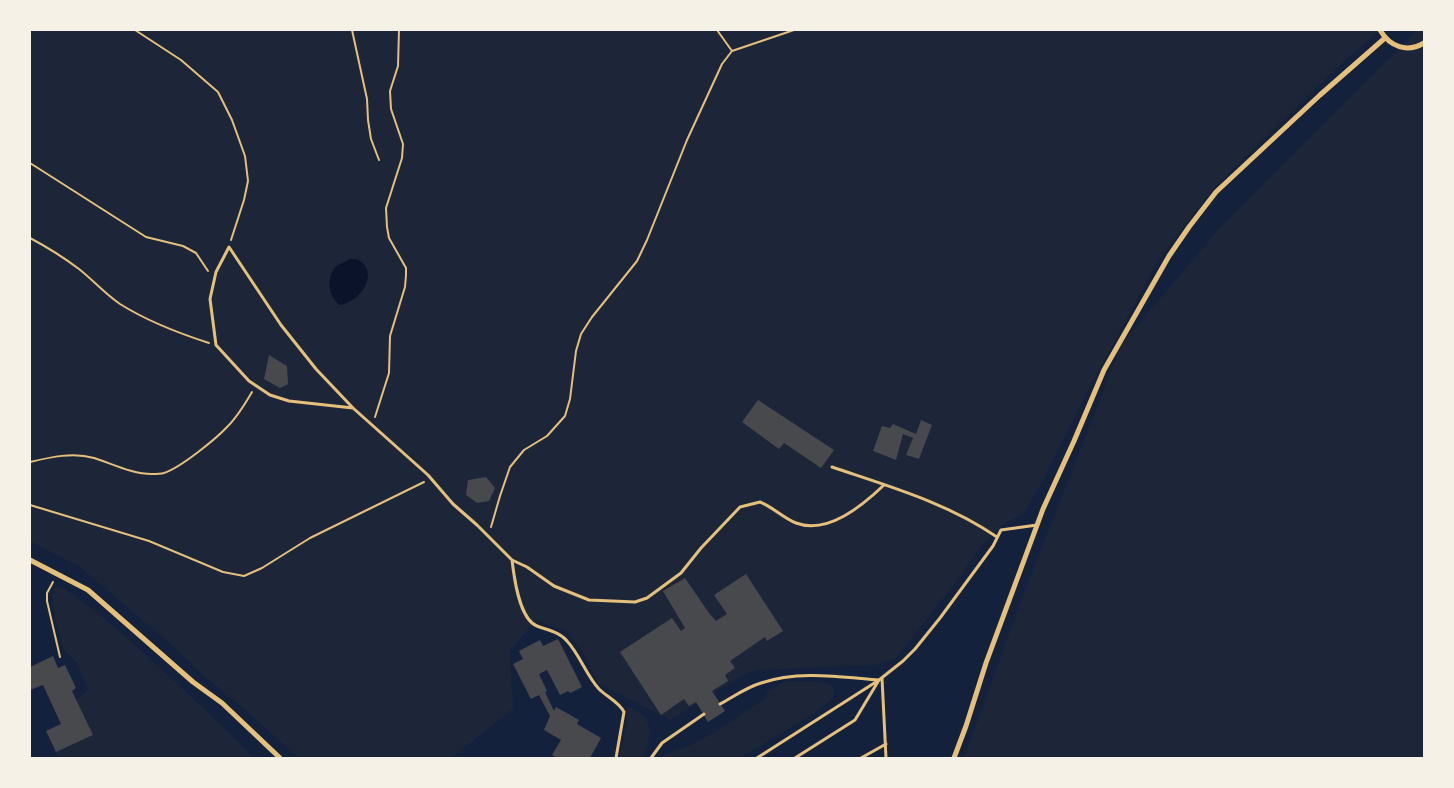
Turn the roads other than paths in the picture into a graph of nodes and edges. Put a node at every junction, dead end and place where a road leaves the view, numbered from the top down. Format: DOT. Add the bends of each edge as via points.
graph roads {
  1 [pos="1380,30"];
  2 [pos="1385,38"];
  3 [pos="1424,43"];
  4 [pos="353,408"];
  5 [pos="832,467"];
  6 [pos="884,485"];
  7 [pos="1037,525"];
  8 [pos="997,537"];
  9 [pos="30,560"];
  10 [pos="512,560"];
  11 [pos="880,679"];
  12 [pos="720,704"];
  13 [pos="704,714"];
  14 [pos="886,744"];
  15 [pos="280,758"];
  16 [pos="616,758"];
  17 [pos="651,758"];
  18 [pos="757,758"];
  19 [pos="795,758"];
  20 [pos="861,758"];
  21 [pos="886,758"];
  22 [pos="954,758"];
  1 -- 2 [label="street"];
  2 -- 3 [label="street" via="1400,48 1410,49"];
  2 -- 7 [label="street" via="1216,192 1189,227 1104,370"];
  4 -- 4 [label="lane" via="301,351 229,247 216,272 210,299 216,345 249,381 270,395"];
  4 -- 10 [label="lane" via="430,478"];
  5 -- 6 [label="lane"];
  6 -- 8 [label="lane" via="956,512"];
  6 -- 10 [label="lane" via="865,503 836,520 815,525 798,524 760,502 740,506 681,573 647,598 636,602 589,600 554,586"];
  7 -- 8 [label="lane" via="1001,530"];
  7 -- 22 [label="street"];
  8 -- 11 [label="lane" via="915,649"];
  9 -- 15 [label="street" via="88,590 228,709"];
  10 -- 16 [label="lane" via="520,599 529,622 566,639 598,688 622,707 624,712"];
  11 -- 12 [label="lane" via="786,677 759,683"];
  11 -- 14 [label="lane"];
  11 -- 18 [label="lane"];
  11 -- 19 [label="lane" via="855,720"];
  13 -- 17 [label="lane" via="662,743"];
  14 -- 20 [label="lane"];
  14 -- 21 [label="lane"];
}
